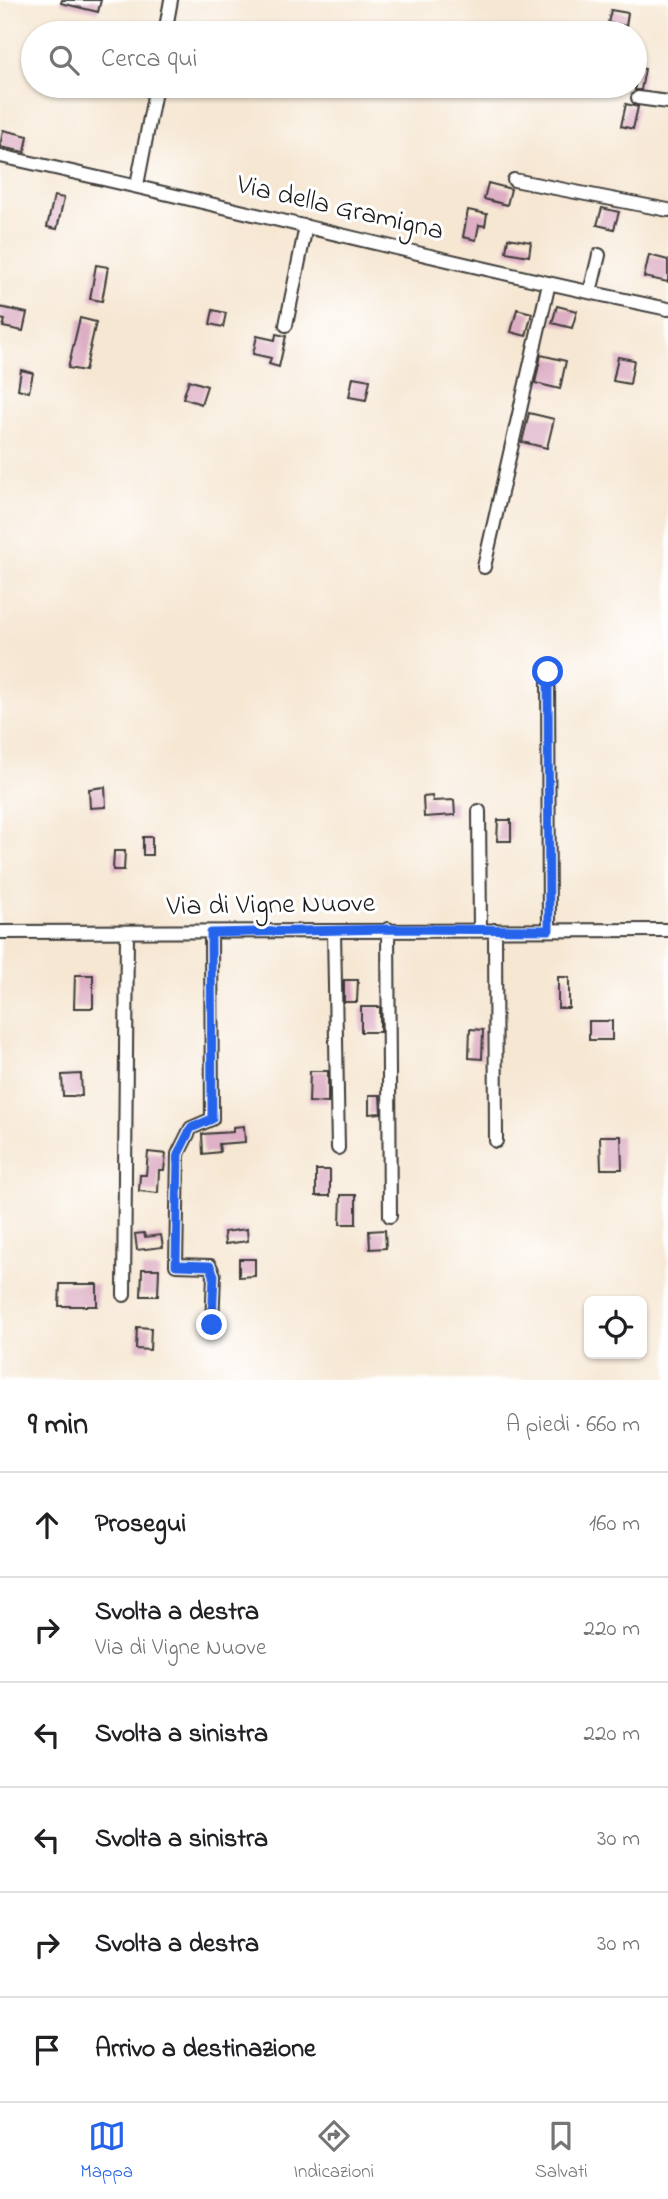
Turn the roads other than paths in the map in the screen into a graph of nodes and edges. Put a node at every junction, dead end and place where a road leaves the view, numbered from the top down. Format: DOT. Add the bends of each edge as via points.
graph roads {
  1 [pos="171,0"];
  2 [pos="167,21"];
  3 [pos="154,98"];
  4 [pos="638,98"];
  5 [pos="668,102"];
  6 [pos="0,156"];
  7 [pos="514,180"];
  8 [pos="138,185"];
  9 [pos="668,210"];
  10 [pos="306,226"];
  11 [pos="599,255"];
  12 [pos="549,282"];
  13 [pos="590,292"];
  14 [pos="668,309"];
  15 [pos="286,325"];
  16 [pos="484,566"];
  17 [pos="548,672"];
  18 [pos="479,811"];
  19 [pos="388,929"];
  20 [pos="334,930"];
  21 [pos="480,930"];
  22 [pos="495,930"];
  23 [pos="549,930"];
  24 [pos="668,930"];
  25 [pos="0,932"];
  26 [pos="127,932"];
  27 [pos="211,933"];
  28 [pos="496,1141"];
  29 [pos="338,1148"];
  30 [pos="390,1216"];
  31 [pos="124,1295"];
  32 [pos="212,1325"];
  1 -- 2 [label="street"];
  3 -- 8 [label="street"];
  4 -- 5 [label="street"];
  6 -- 8 [label="street, Via della Gramigna"];
  7 -- 9 [label="street"];
  8 -- 10 [label="street, Via della Gramigna"];
  10 -- 12 [label="street, Via della Gramigna"];
  10 -- 15 [label="street"];
  11 -- 13 [label="street"];
  12 -- 13 [label="street, Via della Gramigna"];
  12 -- 16 [label="street"];
  13 -- 14 [label="street, Via della Gramigna"];
  17 -- 23 [label="street"];
  18 -- 21 [label="street"];
  19 -- 20 [label="street, Via di Vigne Nuove"];
  19 -- 21 [label="street, Via di Vigne Nuove"];
  19 -- 30 [label="street"];
  20 -- 27 [label="street, Via di Vigne Nuove"];
  20 -- 29 [label="street"];
  21 -- 22 [label="street, Via di Vigne Nuove"];
  22 -- 23 [label="street, Via di Vigne Nuove"];
  22 -- 28 [label="street"];
  23 -- 24 [label="street, Via di Vigne Nuove"];
  25 -- 26 [label="street, Via di Vigne Nuove"];
  26 -- 27 [label="street, Via di Vigne Nuove"];
  26 -- 31 [label="street"];
  27 -- 32 [label="street" via="212,1119 191,1128 178,1154 176,1265 210,1266 214,1275"];
}
